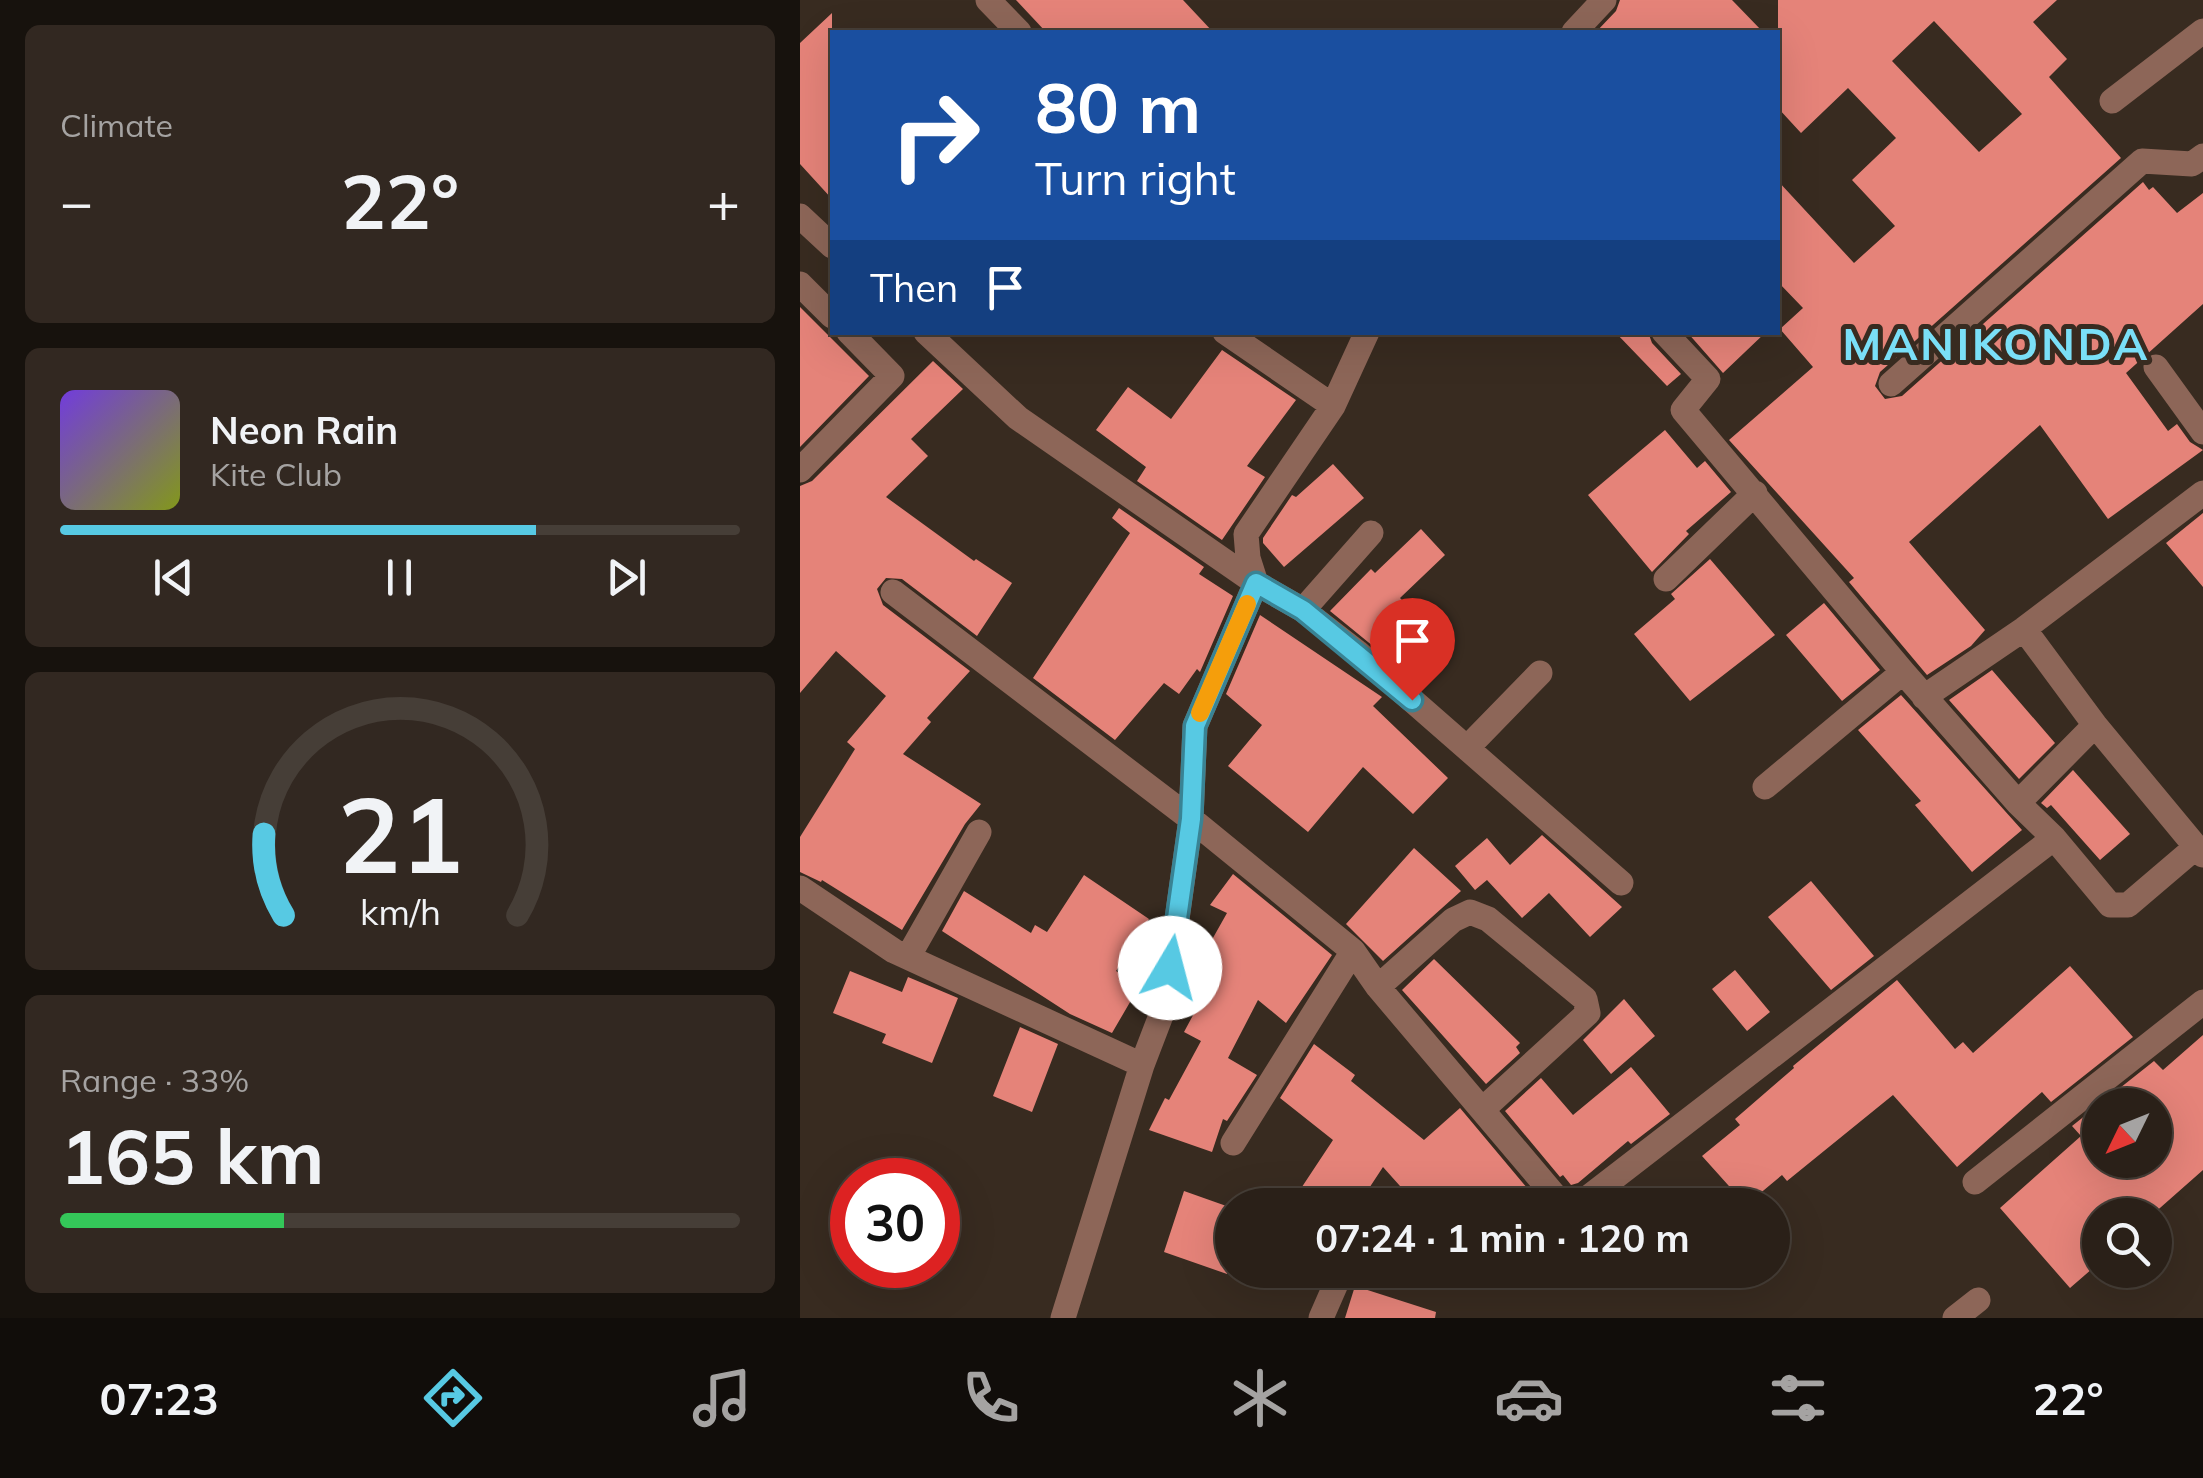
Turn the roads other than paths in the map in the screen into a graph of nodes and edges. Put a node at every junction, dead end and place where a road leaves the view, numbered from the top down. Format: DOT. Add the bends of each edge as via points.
graph roads {
  1 [pos="988,0"];
  2 [pos="1604,0"];
  3 [pos="1017,30"];
  4 [pos="1576,30"];
  5 [pos="2203,31"];
  6 [pos="2112,101"];
  7 [pos="2203,156"];
  8 [pos="800,216"];
  9 [pos="830,244"];
  10 [pos="800,284"];
  11 [pos="830,314"];
  12 [pos="851,335"];
  13 [pos="929,335"];
  14 [pos="1229,335"];
  15 [pos="1366,335"];
  16 [pos="1667,335"];
  17 [pos="2156,367"];
  18 [pos="1891,384"];
  19 [pos="1332,406"];
  20 [pos="2203,432"];
  21 [pos="800,470"];
  22 [pos="1755,493"];
  23 [pos="2203,494"];
  24 [pos="1370,533"];
  25 [pos="1666,579"];
  26 [pos="1256,583"];
  27 [pos="893,592"];
  28 [pos="1303,610"];
  29 [pos="2024,629"];
  30 [pos="1902,672"];
  31 [pos="1540,673"];
  32 [pos="1924,697"];
  33 [pos="2095,724"];
  34 [pos="1467,748"];
  35 [pos="1765,787"];
  36 [pos="2018,802"];
  37 [pos="1191,819"];
  38 [pos="980,832"];
  39 [pos="2054,838"];
  40 [pos="2200,851"];
  41 [pos="1621,883"];
  42 [pos="800,888"];
  43 [pos="1353,951"];
  44 [pos="908,957"];
  45 [pos="1378,988"];
  46 [pos="2203,1002"];
  47 [pos="1142,1065"];
  48 [pos="1483,1110"];
  49 [pos="1232,1143"];
  50 [pos="1974,1182"];
  51 [pos="1334,1288"];
  52 [pos="1978,1300"];
  53 [pos="1063,1318"];
  54 [pos="1321,1318"];
  55 [pos="1955,1318"];
  1 -- 3 [label="street"];
  2 -- 4 [label="street"];
  5 -- 6 [label="street"];
  7 -- 18 [label="street" via="2192,164 2142,162"];
  8 -- 9 [label="street"];
  10 -- 11 [label="street"];
  12 -- 21 [label="street" via="892,376"];
  13 -- 26 [label="street" via="1018,418"];
  14 -- 19 [label="street"];
  15 -- 19 [label="street"];
  16 -- 22 [label="street" via="1708,379 1683,410"];
  17 -- 20 [label="street"];
  19 -- 26 [label="street" via="1246,534"];
  22 -- 25 [label="street"];
  22 -- 30 [label="street"];
  23 -- 29 [label="street"];
  24 -- 28 [label="street"];
  26 -- 28 [label="street"];
  26 -- 37 [label="street" via="1195,726"];
  27 -- 37 [label="street"];
  28 -- 34 [label="street"];
  29 -- 32 [label="street"];
  29 -- 33 [label="street"];
  30 -- 32 [label="street"];
  30 -- 35 [label="street"];
  31 -- 34 [label="street"];
  32 -- 36 [label="street"];
  33 -- 36 [label="street"];
  33 -- 40 [label="street"];
  34 -- 41 [label="street"];
  36 -- 39 [label="street"];
  37 -- 43 [label="street"];
  37 -- 47 [label="street" via="1166,1005"];
  38 -- 44 [label="street"];
  39 -- 40 [label="street" via="2110,905 2128,905"];
  39 -- 48 [label="street" via="1588,1196 1570,1202 1555,1196"];
  42 -- 44 [label="street"];
  43 -- 45 [label="street"];
  43 -- 49 [label="street"];
  44 -- 47 [label="street"];
  45 -- 48 [label="street"];
  45 -- 48 [label="street" via="1470,912 1488,919 1585,999 1588,1012"];
  46 -- 50 [label="street"];
  47 -- 53 [label="street"];
  51 -- 54 [label="street"];
  52 -- 55 [label="street"];
}
